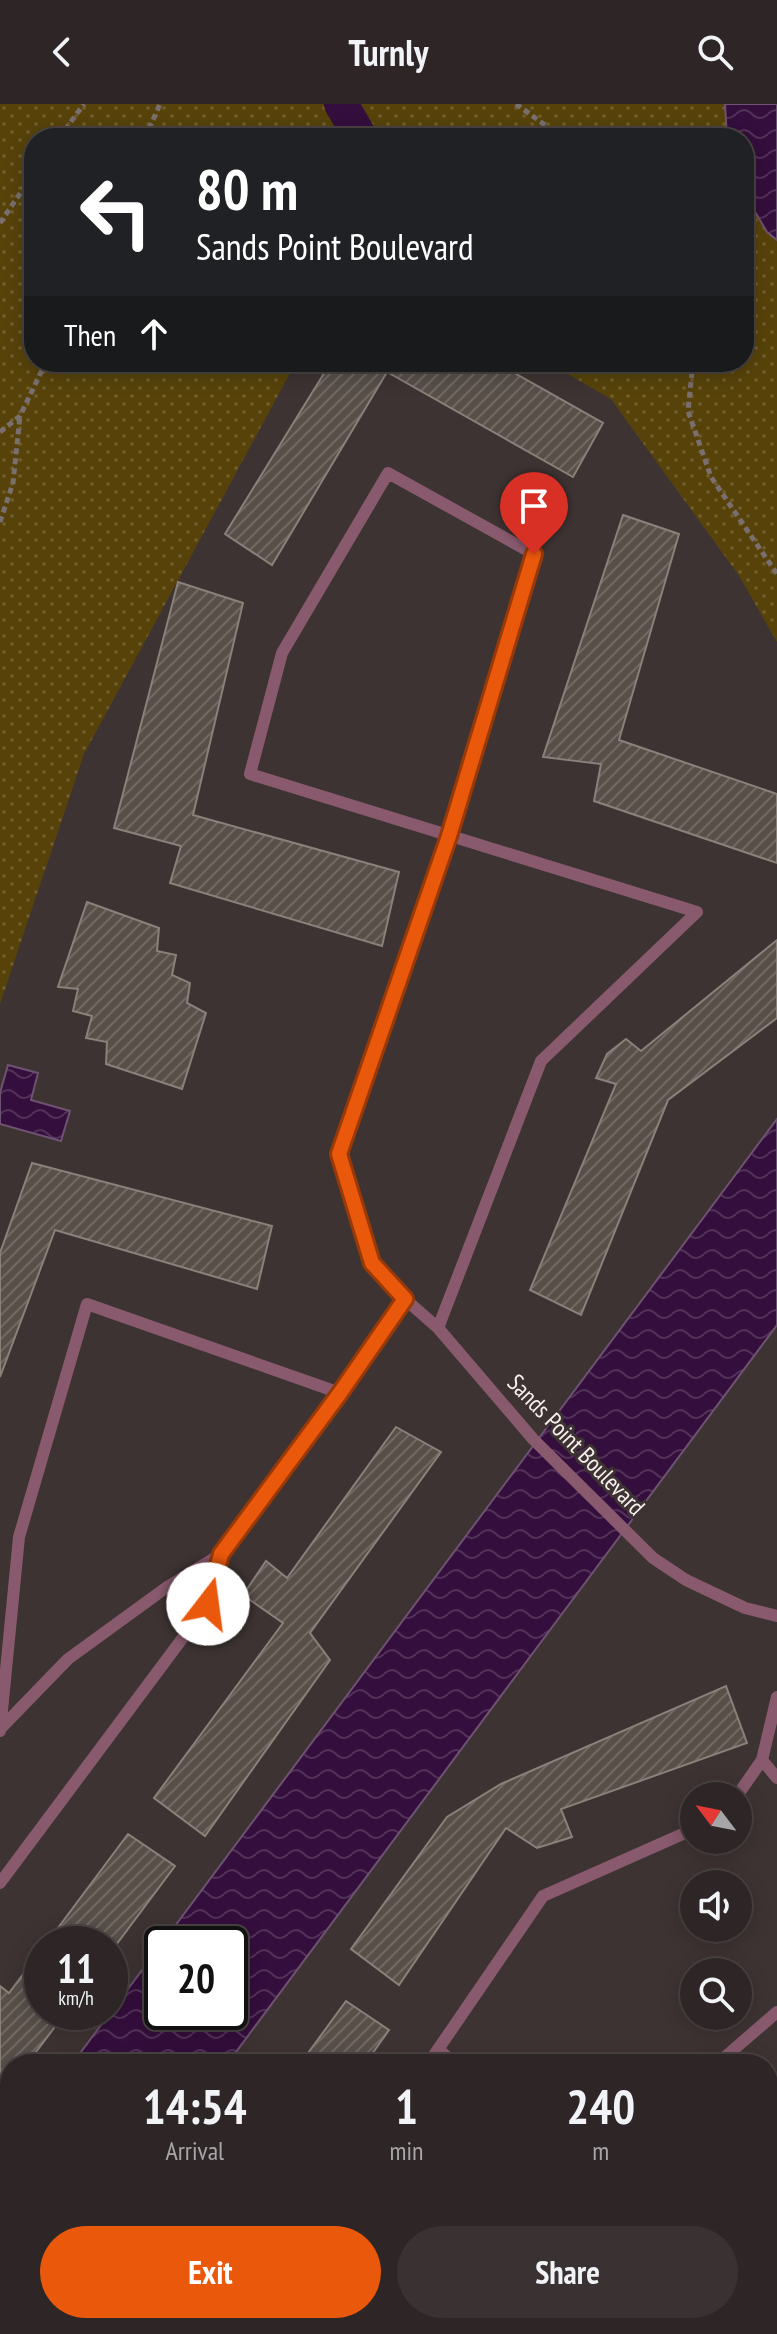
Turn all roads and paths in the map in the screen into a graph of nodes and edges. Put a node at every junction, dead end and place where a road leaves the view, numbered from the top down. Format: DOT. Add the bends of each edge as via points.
graph roads {
  1 [pos="84,104"];
  2 [pos="160,104"];
  3 [pos="516,104"];
  4 [pos="66,128"];
  5 [pos="149,128"];
  6 [pos="549,128"];
  7 [pos="24,188"];
  8 [pos="0,223"];
  9 [pos="41,372"];
  10 [pos="692,372"];
  11 [pos="20,416"];
  12 [pos="0,432"];
  13 [pos="0,522"];
  14 [pos="777,574"];
  15 [pos="449,836"];
  16 [pos="405,1299"];
  17 [pos="438,1328"];
  18 [pos="340,1393"];
  19 [pos="221,1554"];
  20 [pos="777,1616"];
  21 [pos="777,1697"];
  22 [pos="1,1729"];
  23 [pos="762,1760"];
  24 [pos="777,1778"];
  25 [pos="747,1782"];
  26 [pos="680,1837"];
  27 [pos="0,1883"];
  28 [pos="777,2012"];
  29 [pos="438,2049"];
  30 [pos="435,2054"];
  31 [pos="444,2054"];
  32 [pos="728,2054"];
  1 -- 4 [label="path"];
  2 -- 5 [label="path"];
  3 -- 6 [label="path"];
  7 -- 8 [label="path"];
  9 -- 11 [label="path"];
  10 -- 14 [label="path" via="688,411 711,477"];
  11 -- 12 [label="path"];
  11 -- 13 [label="path" via="13,483"];
  15 -- 15 [label="lane" via="250,774 282,653 388,473 534,554"];
  15 -- 16 [label="lane, Sands Point Boulevard" via="339,1154 372,1263"];
  15 -- 17 [label="lane" via="697,912 541,1061"];
  16 -- 17 [label="lane, Sands Point Boulevard"];
  16 -- 18 [label="lane"];
  17 -- 20 [label="lane, Sands Point Boulevard" via="533,1439 653,1558 745,1608"];
  18 -- 19 [label="lane"];
  18 -- 22 [label="lane" via="87,1304 19,1537"];
  19 -- 22 [label="lane" via="68,1659"];
  19 -- 27 [label="lane" via="208,1604"];
  21 -- 23 [label="lane"];
  23 -- 24 [label="lane"];
  23 -- 25 [label="lane"];
  26 -- 29 [label="lane" via="543,1896"];
  28 -- 32 [label="lane"];
  29 -- 30 [label="lane"];
  29 -- 31 [label="lane"];
}
